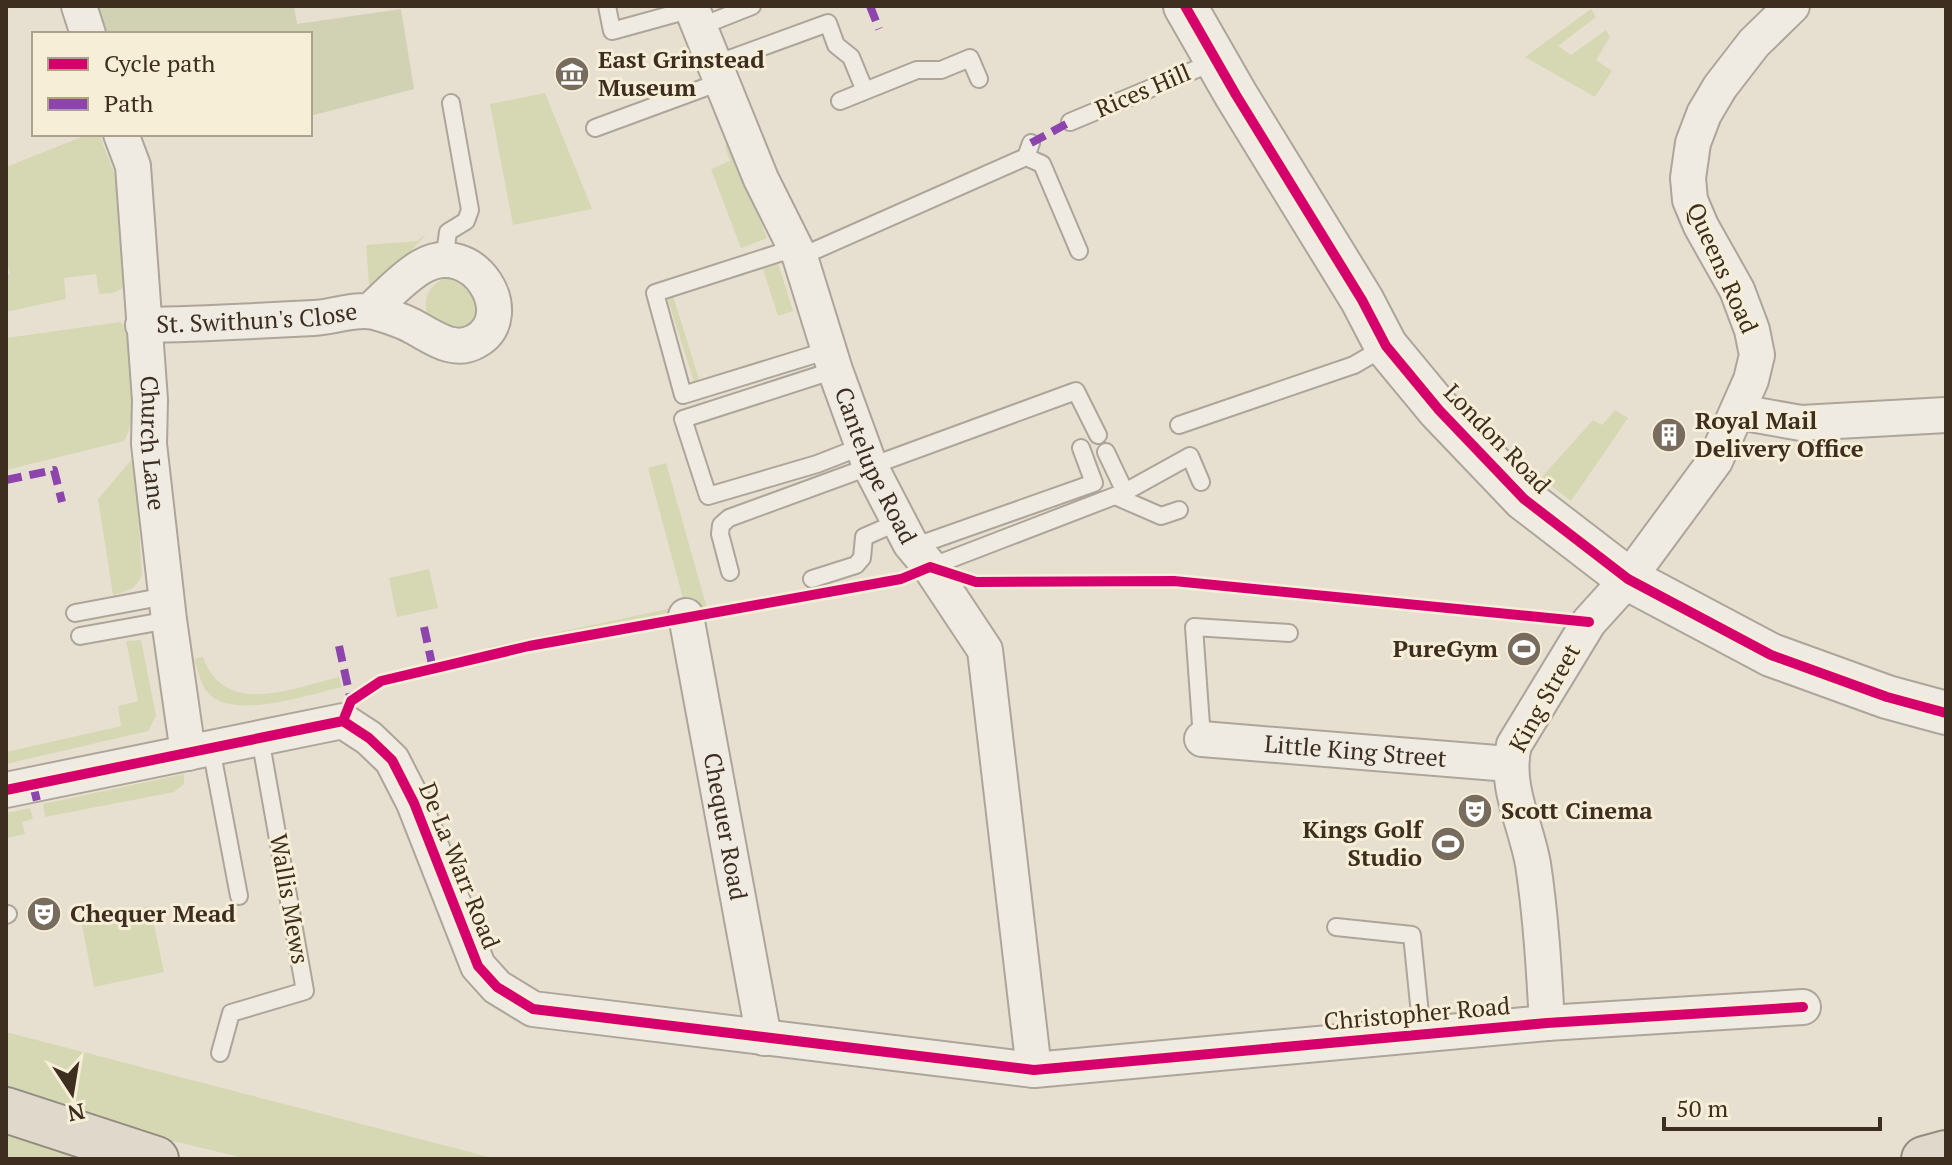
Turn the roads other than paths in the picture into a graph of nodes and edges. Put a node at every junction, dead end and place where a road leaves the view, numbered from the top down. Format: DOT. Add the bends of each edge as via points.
graph roads {
  1 [pos="79,6"];
  2 [pos="607,6"];
  3 [pos="752,6"];
  4 [pos="1185,6"];
  5 [pos="1792,6"];
  6 [pos="694,14"];
  7 [pos="87,32"];
  8 [pos="1217,60"];
  9 [pos="717,74"];
  10 [pos="979,79"];
  11 [pos="865,91"];
  12 [pos="840,101"];
  13 [pos="451,103"];
  14 [pos="1070,122"];
  15 [pos="595,128"];
  16 [pos="122,136"];
  17 [pos="1079,251"];
  18 [pos="798,253"];
  19 [pos="444,261"];
  20 [pos="370,311"];
  21 [pos="143,325"];
  22 [pos="1386,346"];
  23 [pos="832,360"];
  24 [pos="1739,412"];
  25 [pos="1946,415"];
  26 [pos="1179,425"];
  27 [pos="1098,435"];
  28 [pos="1081,448"];
  29 [pos="1106,452"];
  30 [pos="867,456"];
  31 [pos="1715,461"];
  32 [pos="1201,482"];
  33 [pos="1120,494"];
  34 [pos="1179,510"];
  35 [pos="914,545"];
  36 [pos="730,572"];
  37 [pos="812,579"];
  38 [pos="1628,579"];
  39 [pos="75,613"];
  40 [pos="686,616"];
  41 [pos="174,627"];
  42 [pos="1289,633"];
  43 [pos="80,636"];
  44 [pos="1946,713"];
  45 [pos="260,738"];
  46 [pos="1202,739"];
  47 [pos="200,750"];
  48 [pos="1509,764"];
  49 [pos="6,790"];
  50 [pos="239,896"];
  51 [pos="1336,927"];
  52 [pos="1803,1007"];
  53 [pos="1547,1023"];
  54 [pos="1422,1034"];
  55 [pos="764,1038"];
  56 [pos="220,1053"];
  57 [pos="1034,1070"];
  58 [pos="6,1110"];
  59 [pos="156,1159"];
  1 -- 7 [label="street"];
  2 -- 6 [label="lane" via="612,31"];
  3 -- 6 [label="lane"];
  4 -- 8 [label="street, London Road"];
  5 -- 24 [label="street, Queens Road" via="1720,87 1699,128 1688,178 1690,200 1752,330 1757,355"];
  6 -- 9 [label="street, Cantelupe Road"];
  8 -- 14 [label="lane, Rices Hill"];
  8 -- 22 [label="street, London Road"];
  9 -- 11 [label="lane" via="828,23"];
  9 -- 15 [label="lane"];
  9 -- 18 [label="street, Cantelupe Road"];
  10 -- 11 [label="lane" via="970,58 941,70 917,70"];
  11 -- 12 [label="lane"];
  13 -- 19 [label="lane" via="470,210 466,221 447,234"];
  16 -- 21 [label="street, Church Lane" via="133,166"];
  17 -- 18 [label="lane" via="1042,164 1029,150"];
  18 -- 23 [label="street, Cantelupe Road"];
  18 -- 23 [label="lane" via="655,293 683,395"];
  19 -- 20 [label="street, St. Swithun's Close" via="421,266"];
  19 -- 20 [label="street, St. Swithun's Close" via="466,264 490,289 494,308 489,328 476,341 454,345 432,339"];
  20 -- 21 [label="street, St. Swithun's Close"];
  21 -- 41 [label="street, Church Lane" via="149,444"];
  22 -- 26 [label="lane" via="1354,365"];
  22 -- 38 [label="street, London Road" via="1524,499"];
  23 -- 30 [label="street, Cantelupe Road"];
  23 -- 30 [label="lane" via="683,419 708,496 817,464"];
  24 -- 25 [label="street" via="1801,423"];
  24 -- 31 [label="street, Queens Road"];
  27 -- 30 [label="lane" via="1076,391"];
  28 -- 35 [label="lane" via="1094,483"];
  29 -- 33 [label="lane"];
  30 -- 35 [label="street, Cantelupe Road"];
  30 -- 36 [label="lane" via="729,518 720,534"];
  31 -- 38 [label="street, King Street"];
  32 -- 33 [label="lane" via="1190,456"];
  33 -- 34 [label="lane" via="1161,516"];
  33 -- 35 [label="lane"];
  35 -- 37 [label="lane" via="864,537 856,565"];
  35 -- 57 [label="street, Cantelupe Road" via="985,650"];
  38 -- 44 [label="street, London Road" via="1771,655"];
  38 -- 48 [label="street, King Street" via="1589,622 1514,745"];
  39 -- 41 [label="lane"];
  40 -- 55 [label="street, Chequer Road"];
  41 -- 43 [label="lane"];
  41 -- 47 [label="street, Church Lane"];
  42 -- 46 [label="lane" via="1194,627"];
  45 -- 47 [label="street, De La Warr Road"];
  45 -- 55 [label="street, De La Warr Road" via="343,721 392,760 478,966 497,987 533,1009"];
  45 -- 56 [label="lane, Wallis Mews" via="305,991 231,1013"];
  46 -- 48 [label="street, Little King Street"];
  47 -- 49 [label="street, De La Warr Road"];
  47 -- 50 [label="lane"];
  48 -- 53 [label="street, King Street" via="1532,860"];
  51 -- 54 [label="lane" via="1412,935"];
  52 -- 53 [label="street, Christopher Road"];
  53 -- 54 [label="street, Christopher Road"];
  54 -- 57 [label="street, Christopher Road"];
  55 -- 57 [label="street, De La Warr Road"];
  58 -- 59 [label="highway"];
}
